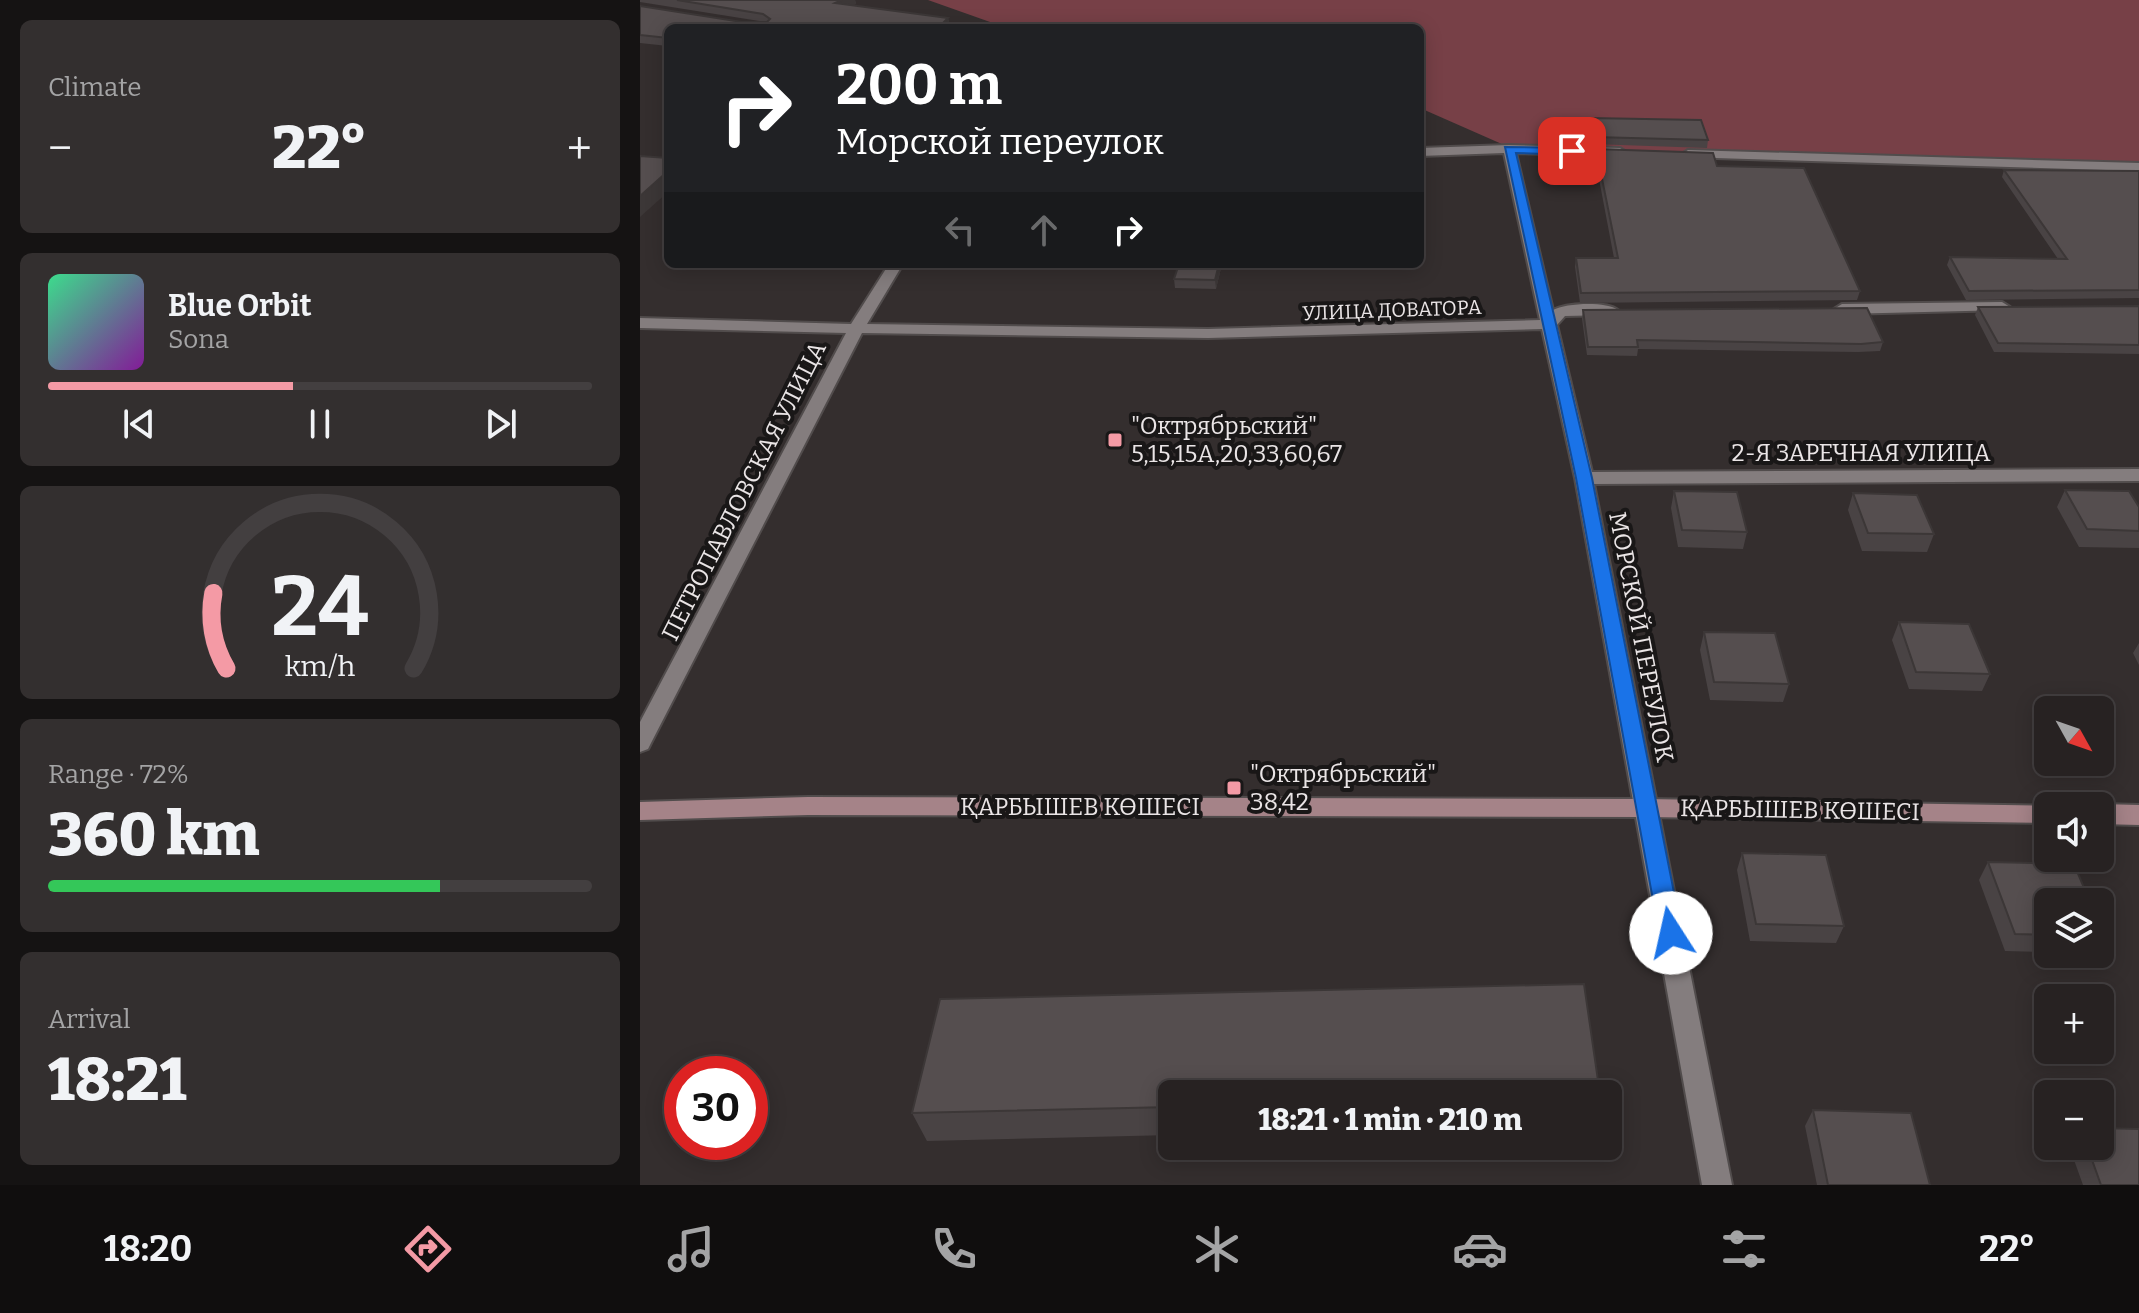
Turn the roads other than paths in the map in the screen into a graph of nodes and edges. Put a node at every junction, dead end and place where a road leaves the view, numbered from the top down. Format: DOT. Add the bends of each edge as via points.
graph roads {
  1 [pos="1509,149"];
  2 [pos="1424,152"];
  3 [pos="1635,153"];
  4 [pos="1667,154"];
  5 [pos="2139,167"];
  6 [pos="894,268"];
  7 [pos="2014,307"];
  8 [pos="1827,309"];
  9 [pos="1624,310"];
  10 [pos="640,323"];
  11 [pos="1549,324"];
  12 [pos="856,329"];
  13 [pos="2139,475"];
  14 [pos="1584,478"];
  15 [pos="640,743"];
  16 [pos="1647,808"];
  17 [pos="640,811"];
  18 [pos="2034,813"];
  19 [pos="2114,814"];
  20 [pos="2139,815"];
  21 [pos="1717,1185"];
  1 -- 2 [label="street"];
  1 -- 3 [label="street"];
  1 -- 11 [label="street, МОРСКОЙ ПЕРЕУЛОК"];
  4 -- 5 [label="street"];
  6 -- 12 [label="street, ПЕТРОПАВЛОВСКАЯ УЛИЦА"];
  7 -- 8 [label="street"];
  9 -- 11 [label="street, УЛИЦА ДОВАТОРА" via="1561,311"];
  10 -- 12 [label="street, УЛИЦА ДОВАТОРА"];
  11 -- 12 [label="street, УЛИЦА ДОВАТОРА" via="1390,333"];
  11 -- 14 [label="street, МОРСКОЙ ПЕРЕУЛОК"];
  12 -- 15 [label="street, ПЕТРОПАВЛОВСКАЯ УЛИЦА"];
  13 -- 14 [label="street, 2-Я ЗАРЕЧНАЯ УЛИЦА"];
  14 -- 16 [label="street, МОРСКОЙ ПЕРЕУЛОК"];
  16 -- 17 [label="main road, ҚАРБЫШЕВ КӨШЕСІ" via="808,806"];
  16 -- 18 [label="main road, ҚАРБЫШЕВ КӨШЕСІ"];
  16 -- 21 [label="street, МОРСКОЙ ПЕРЕУЛОК"];
  19 -- 20 [label="main road"];
}
